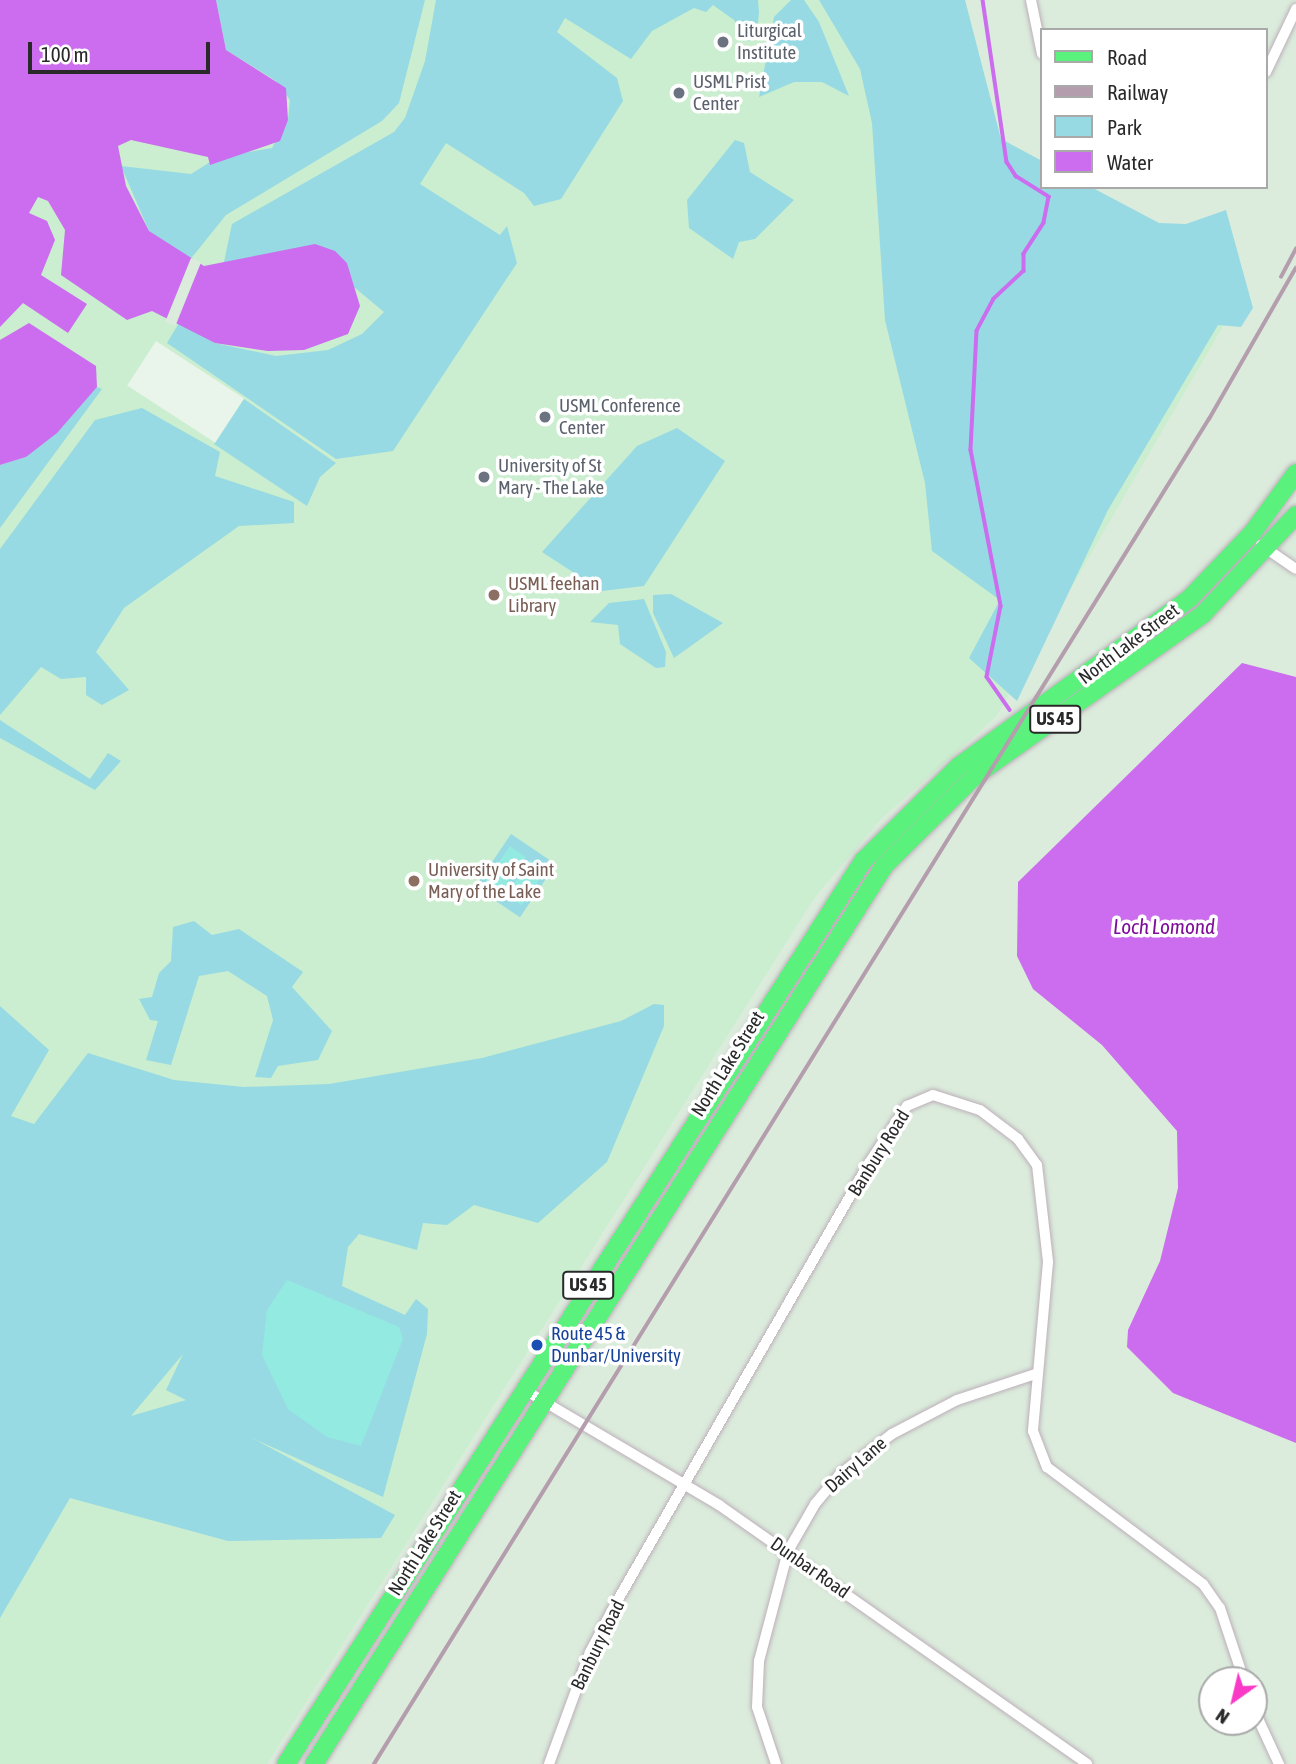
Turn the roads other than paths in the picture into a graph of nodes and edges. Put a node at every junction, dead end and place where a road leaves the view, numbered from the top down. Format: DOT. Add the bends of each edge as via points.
graph roads {
  1 [pos="1031,0"];
  2 [pos="1296,9"];
  3 [pos="1040,44"];
  4 [pos="1268,68"];
  5 [pos="1296,473"];
  6 [pos="1296,515"];
  7 [pos="1249,536"];
  8 [pos="1268,550"];
  9 [pos="1296,569"];
  10 [pos="1038,1373"];
  11 [pos="523,1389"];
  12 [pos="542,1402"];
  13 [pos="685,1488"];
  14 [pos="788,1551"];
  15 [pos="1239,1666"];
  16 [pos="1266,1736"];
  17 [pos="286,1764"];
  18 [pos="314,1764"];
  19 [pos="549,1764"];
  20 [pos="776,1764"];
  21 [pos="1087,1764"];
  22 [pos="1279,1764"];
  1 -- 3 [label="street"];
  2 -- 4 [label="street"];
  5 -- 7 [label="main road, North Lake Street / US 45"];
  6 -- 8 [label="main road, North Lake Street / US 45"];
  7 -- 8 [label="street"];
  7 -- 11 [label="main road, North Lake Street / US 45" via="1141,638 959,766 863,861"];
  8 -- 9 [label="street"];
  8 -- 12 [label="main road, North Lake Street / US 45" via="1203,614 976,775 899,848 849,915"];
  10 -- 13 [label="street, Banbury Road" via="1048,1262 1037,1165 1018,1139 980,1110 956,1099 920,1098 907,1107 869,1163"];
  10 -- 14 [label="street, Dairy Lane" via="957,1400 872,1447 815,1504"];
  10 -- 15 [label="street, Banbury Road" via="1033,1431 1047,1467 1203,1584 1220,1608"];
  11 -- 12 [label="street, Dunbar Road"];
  11 -- 17 [label="main road, North Lake Street / US 45"];
  12 -- 13 [label="street, Dunbar Road"];
  12 -- 18 [label="main road, North Lake Street / US 45"];
  13 -- 14 [label="street, Dunbar Road"];
  13 -- 19 [label="street, Banbury Road" via="590,1652"];
  14 -- 20 [label="street, Dairy Lane" via="756,1688"];
  14 -- 21 [label="street, Dunbar Road"];
  16 -- 22 [label="street"];
}
